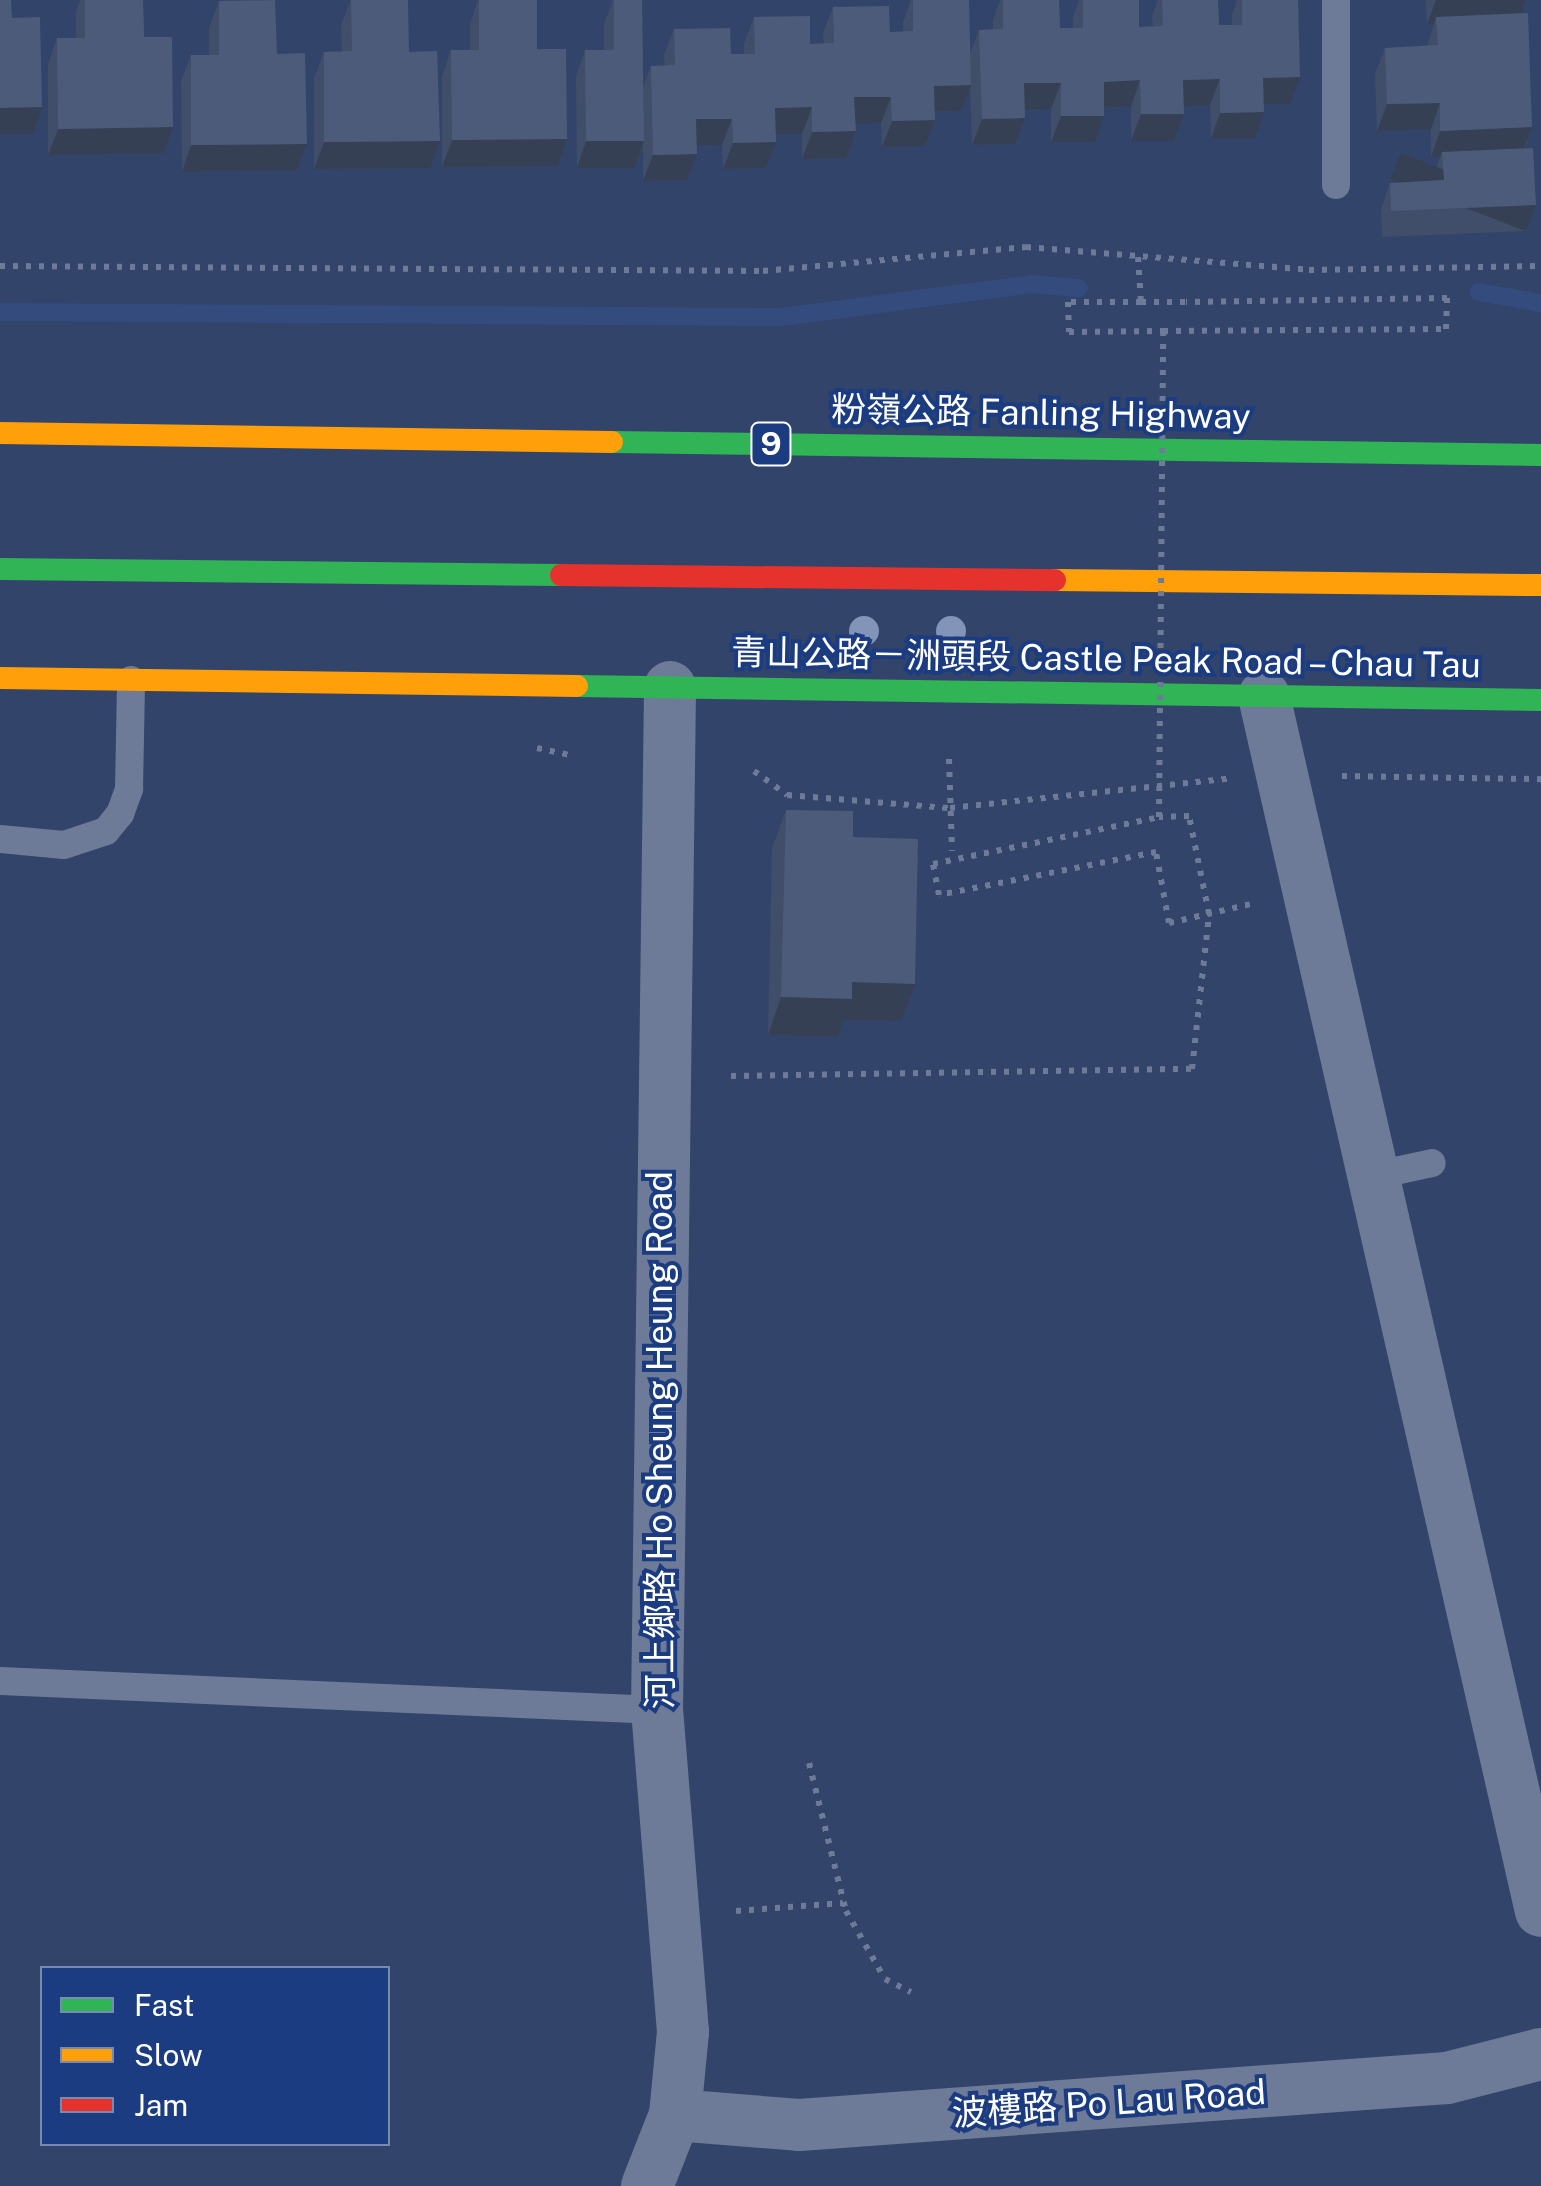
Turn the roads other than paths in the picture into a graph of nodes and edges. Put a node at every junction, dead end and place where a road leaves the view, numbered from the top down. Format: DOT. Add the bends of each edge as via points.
graph roads {
  1 [pos="1336,0"];
  2 [pos="1336,185"];
  3 [pos="0,433"];
  4 [pos="1541,455"];
  5 [pos="0,568"];
  6 [pos="1541,585"];
  7 [pos="0,678"];
  8 [pos="131,680"];
  9 [pos="670,687"];
  10 [pos="1264,696"];
  11 [pos="1541,700"];
  12 [pos="0,839"];
  13 [pos="1432,1163"];
  14 [pos="1372,1176"];
  15 [pos="0,1681"];
  16 [pos="657,1710"];
  17 [pos="1541,1911"];
  18 [pos="1541,2054"];
  19 [pos="675,2115"];
  20 [pos="646,2186"];
  1 -- 2 [label="lane"];
  3 -- 4 [label="main road, 粉嶺公路 Fanling Highway / 9"];
  5 -- 6 [label="main road"];
  7 -- 8 [label="main road, 青山公路－洲頭段 Castle Peak Road – Chau Tau"];
  8 -- 9 [label="main road, 青山公路－洲頭段 Castle Peak Road – Chau Tau"];
  8 -- 12 [label="lane" via="129,788 120,814 106,830 64,845"];
  9 -- 10 [label="main road, 青山公路－洲頭段 Castle Peak Road – Chau Tau"];
  9 -- 16 [label="street, 河上鄉路 Ho Sheung Heung Road"];
  10 -- 11 [label="main road, 青山公路－洲頭段 Castle Peak Road – Chau Tau"];
  10 -- 14 [label="street"];
  13 -- 14 [label="lane"];
  14 -- 17 [label="street"];
  15 -- 16 [label="lane"];
  16 -- 19 [label="street, 河上鄉路 Ho Sheung Heung Road" via="682,2032"];
  18 -- 19 [label="street, 波樓路 Po Lau Road" via="1447,2078 799,2125"];
  19 -- 20 [label="street, 河上鄉路 Ho Sheung Heung Road"];
}
